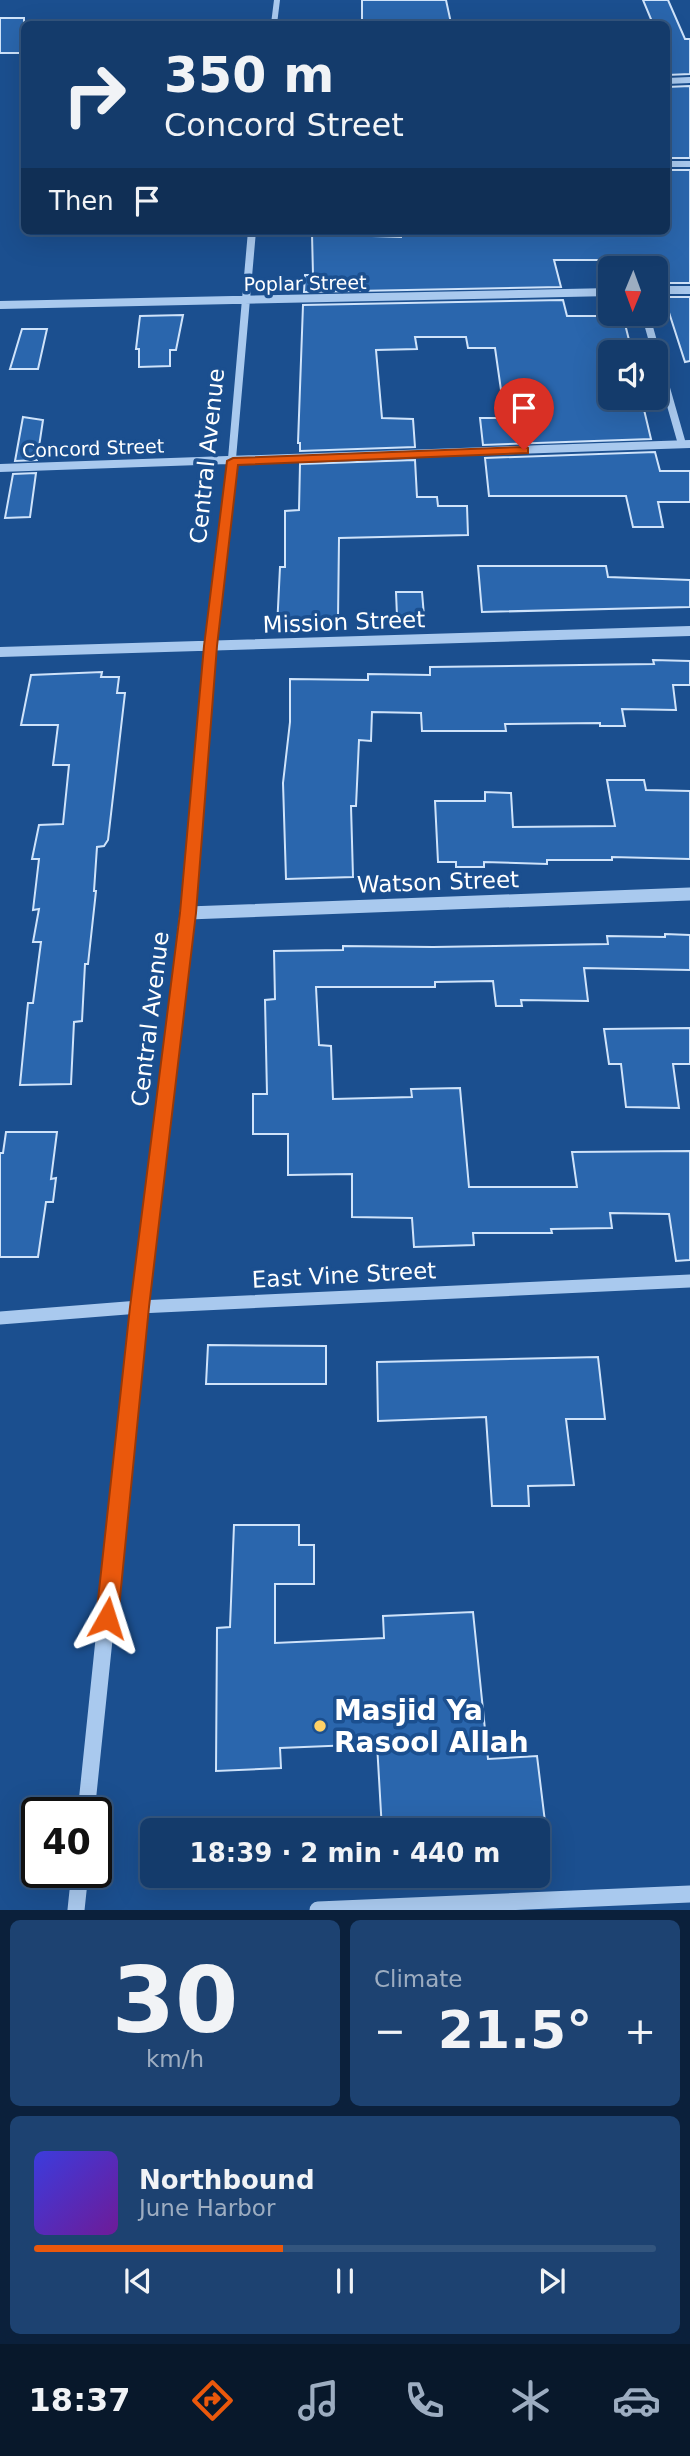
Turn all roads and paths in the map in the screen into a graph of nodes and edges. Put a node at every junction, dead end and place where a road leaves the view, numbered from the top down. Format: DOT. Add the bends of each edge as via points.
graph roads {
  1 [pos="277,0"];
  2 [pos="274,21"];
  3 [pos="690,80"];
  4 [pos="670,81"];
  5 [pos="670,164"];
  6 [pos="690,164"];
  7 [pos="252,235"];
  8 [pos="668,290"];
  9 [pos="690,290"];
  10 [pos="598,292"];
  11 [pos="248,300"];
  12 [pos="0,305"];
  13 [pos="668,389"];
  14 [pos="686,444"];
  15 [pos="233,461"];
  16 [pos="0,468"];
  17 [pos="690,631"];
  18 [pos="210,646"];
  19 [pos="0,652"];
  20 [pos="690,894"];
  21 [pos="188,913"];
  22 [pos="690,1281"];
  23 [pos="139,1307"];
  24 [pos="0,1318"];
  25 [pos="88,1797"];
  26 [pos="78,1888"];
  27 [pos="690,1894"];
  28 [pos="76,1910"];
  29 [pos="318,1910"];
  1 -- 2 [label="street"];
  3 -- 4 [label="street"];
  5 -- 6 [label="street"];
  7 -- 11 [label="street, Central Avenue"];
  8 -- 9 [label="street"];
  10 -- 11 [label="street, Poplar Street"];
  11 -- 12 [label="street, Poplar Street"];
  11 -- 15 [label="street, Central Avenue"];
  13 -- 14 [label="street"];
  14 -- 15 [label="street, Concord Street"];
  15 -- 16 [label="street, Concord Street"];
  15 -- 18 [label="street, Central Avenue"];
  17 -- 18 [label="street, Mission Street"];
  18 -- 19 [label="street, Mission Street"];
  18 -- 21 [label="street, Central Avenue"];
  20 -- 21 [label="street, Watson Street"];
  21 -- 23 [label="street, Central Avenue"];
  22 -- 23 [label="street, East Vine Street"];
  23 -- 24 [label="street, East Vine Street"];
  23 -- 25 [label="street, Central Avenue"];
  26 -- 28 [label="street"];
  27 -- 29 [label="street"];
}
